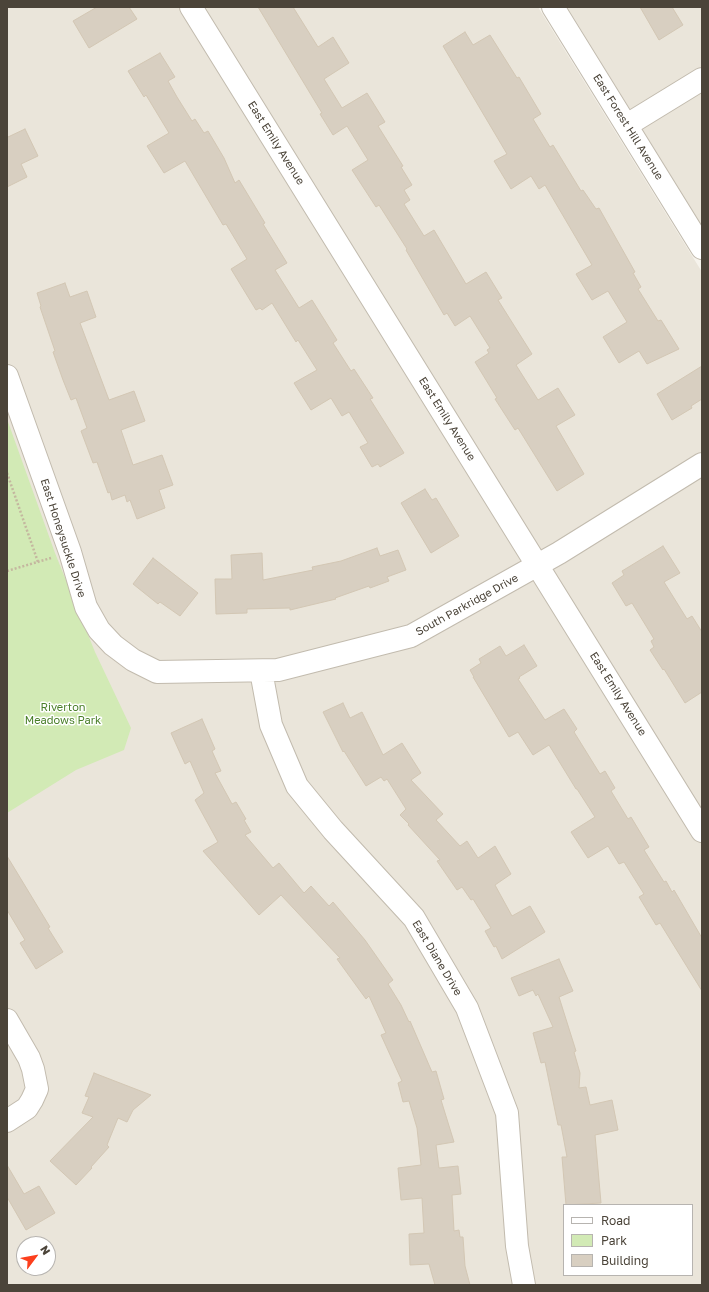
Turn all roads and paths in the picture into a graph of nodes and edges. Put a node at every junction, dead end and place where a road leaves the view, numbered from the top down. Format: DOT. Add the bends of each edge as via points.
graph roads {
  1 [pos="191,7"];
  2 [pos="553,7"];
  3 [pos="702,80"];
  4 [pos="627,126"];
  5 [pos="702,248"];
  6 [pos="7,376"];
  7 [pos="702,464"];
  8 [pos="7,473"];
  9 [pos="70,552"];
  10 [pos="38,562"];
  11 [pos="538,566"];
  12 [pos="7,571"];
  13 [pos="261,671"];
  14 [pos="156,672"];
  15 [pos="702,831"];
  16 [pos="7,1020"];
  17 [pos="9,1120"];
  18 [pos="524,1285"];
  1 -- 11 [label="street, East Emily Avenue"];
  2 -- 4 [label="street, East Forest Hill Avenue"];
  3 -- 4 [label="street"];
  4 -- 5 [label="street, East Forest Hill Avenue"];
  6 -- 9 [label="street, East Honeysuckle Drive"];
  7 -- 11 [label="street, South Parkridge Drive"];
  8 -- 10 [label="path"];
  9 -- 10 [label="path"];
  9 -- 14 [label="street, East Honeysuckle Drive" via="86,607 99,630 133,660"];
  10 -- 12 [label="path"];
  11 -- 13 [label="street, South Parkridge Drive" via="411,636 278,670"];
  11 -- 15 [label="street, East Emily Avenue"];
  13 -- 14 [label="street, South Parkridge Drive"];
  13 -- 18 [label="street, East Diane Drive" via="271,725 297,786 333,830 414,918 467,1008 507,1112 517,1246"];
  16 -- 17 [label="street" via="29,1058 36,1089 27,1108"];
}
